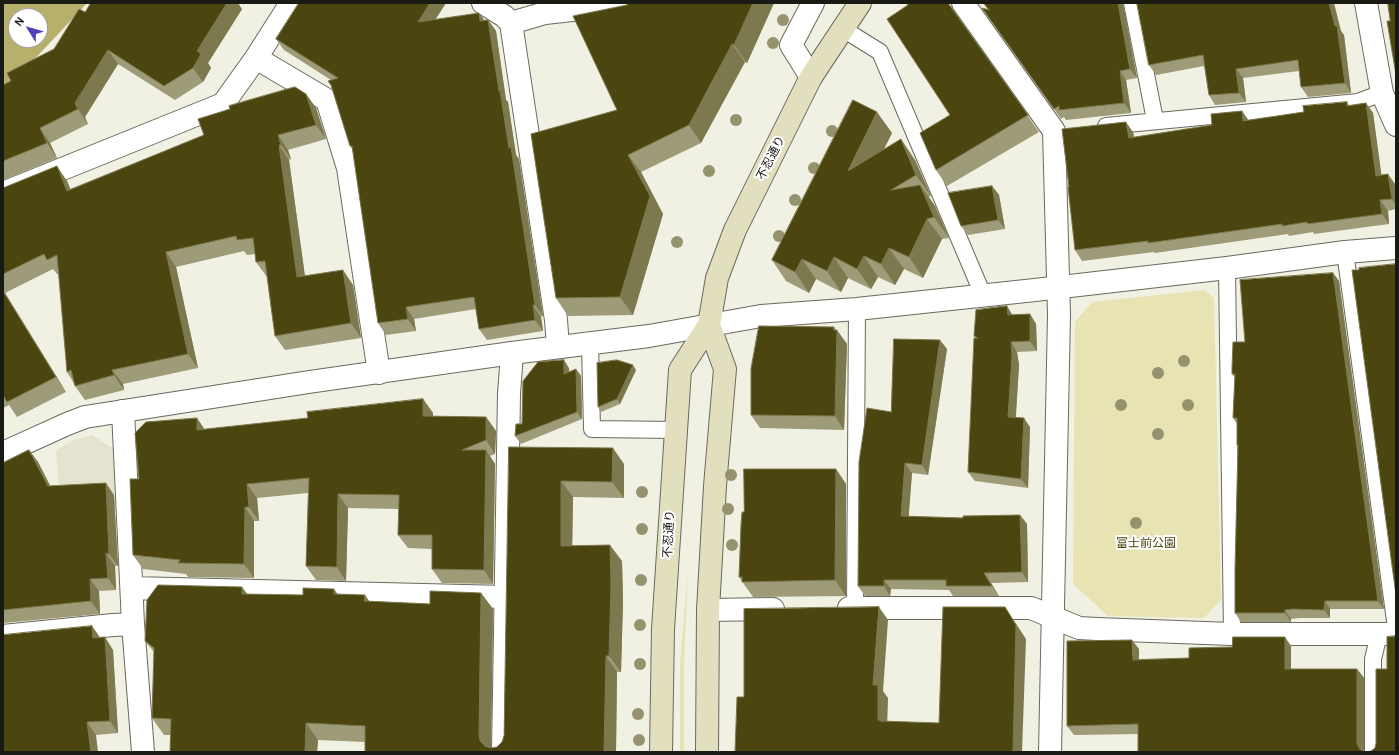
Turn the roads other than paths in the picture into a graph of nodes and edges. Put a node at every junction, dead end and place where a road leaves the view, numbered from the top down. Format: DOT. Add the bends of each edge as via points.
graph roads {
  1 [pos="291,3"];
  2 [pos="483,3"];
  3 [pos="634,3"];
  4 [pos="813,3"];
  5 [pos="860,3"];
  6 [pos="963,3"];
  7 [pos="1132,3"];
  8 [pos="1366,3"];
  9 [pos="544,8"];
  10 [pos="511,23"];
  11 [pos="843,29"];
  12 [pos="256,58"];
  13 [pos="812,77"];
  14 [pos="1382,93"];
  15 [pos="1155,120"];
  16 [pos="1396,126"];
  17 [pos="1093,127"];
  18 [pos="3,193"];
  19 [pos="1396,248"];
  20 [pos="1345,252"];
  21 [pos="1227,268"];
  22 [pos="1058,287"];
  23 [pos="983,295"];
  24 [pos="857,309"];
  25 [pos="709,325"];
  26 [pos="590,343"];
  27 [pos="558,347"];
  28 [pos="512,353"];
  29 [pos="380,373"];
  30 [pos="123,411"];
  31 [pos="676,430"];
  32 [pos="5,448"];
  33 [pos="132,588"];
  34 [pos="506,597"];
  35 [pos="831,608"];
  36 [pos="855,608"];
  37 [pos="791,609"];
  38 [pos="708,610"];
  39 [pos="1054,617"];
  40 [pos="134,624"];
  41 [pos="1390,632"];
  42 [pos="1232,634"];
  43 [pos="3,636"];
  44 [pos="143,752"];
  45 [pos="503,752"];
  46 [pos="661,752"];
  47 [pos="707,752"];
  48 [pos="1050,752"];
  49 [pos="1373,752"];
  1 -- 12 [label="street"];
  2 -- 10 [label="street"];
  3 -- 9 [label="street"];
  4 -- 13 [label="street" via="791,45"];
  5 -- 11 [label="main road, 不忍通り"];
  6 -- 22 [label="street" via="1062,131"];
  7 -- 15 [label="lane"];
  8 -- 14 [label="street"];
  9 -- 10 [label="street"];
  10 -- 27 [label="street"];
  11 -- 13 [label="main road, 不忍通り"];
  11 -- 23 [label="lane" via="880,52"];
  12 -- 18 [label="street" via="222,104"];
  12 -- 29 [label="street" via="327,100 348,168"];
  13 -- 25 [label="main road, 不忍通り" via="735,230 717,278"];
  14 -- 15 [label="lane" via="1358,102"];
  14 -- 16 [label="street"];
  15 -- 17 [label="lane"];
  19 -- 20 [label="street"];
  20 -- 21 [label="street"];
  20 -- 41 [label="lane"];
  21 -- 22 [label="street"];
  21 -- 42 [label="lane"];
  22 -- 23 [label="street"];
  22 -- 39 [label="street"];
  23 -- 24 [label="street"];
  24 -- 25 [label="street" via="761,316"];
  24 -- 36 [label="lane"];
  25 -- 26 [label="street"];
  25 -- 31 [label="main road, 不忍通り" via="680,370"];
  25 -- 38 [label="main road, 不忍通り" via="725,369"];
  26 -- 27 [label="street"];
  26 -- 31 [label="lane" via="592,429"];
  27 -- 28 [label="street"];
  28 -- 29 [label="street"];
  28 -- 34 [label="street"];
  29 -- 30 [label="street"];
  30 -- 32 [label="street" via="85,417"];
  30 -- 33 [label="street"];
  31 -- 46 [label="main road, 不忍通り" via="663,629"];
  33 -- 34 [label="street"];
  33 -- 40 [label="street"];
  34 -- 45 [label="street"];
  35 -- 36 [label="street"];
  36 -- 39 [label="street" via="1031,608"];
  37 -- 38 [label="street"];
  38 -- 47 [label="main road, 不忍通り"];
  39 -- 42 [label="street" via="1079,628"];
  39 -- 48 [label="street"];
  40 -- 43 [label="street"];
  40 -- 44 [label="street"];
  41 -- 42 [label="street"];
  41 -- 49 [label="lane" via="1374,658"];
}
